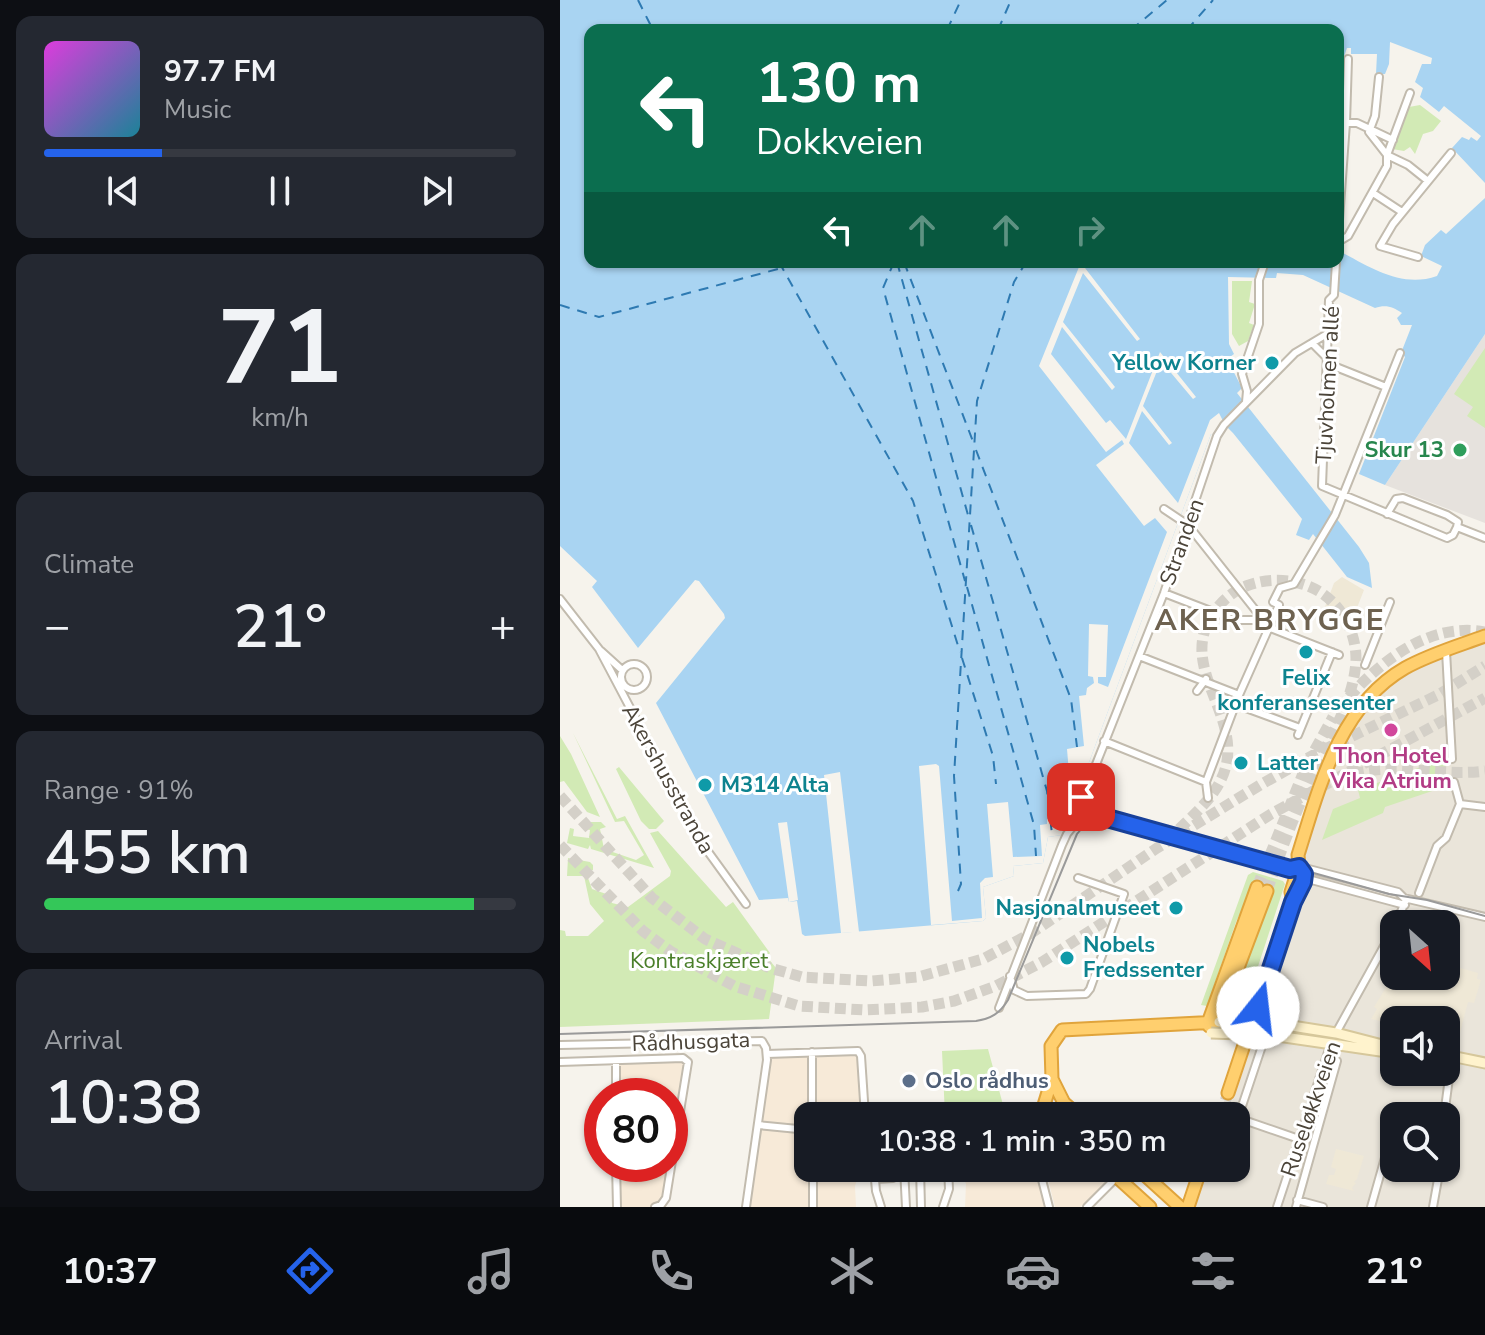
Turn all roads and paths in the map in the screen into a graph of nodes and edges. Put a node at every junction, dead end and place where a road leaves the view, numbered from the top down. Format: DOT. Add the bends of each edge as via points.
graph roads {
  1 [pos="1348,59"];
  2 [pos="1379,77"];
  3 [pos="1410,93"];
  4 [pos="1346,123"];
  5 [pos="1370,129"];
  6 [pos="1393,140"];
  7 [pos="1344,141"];
  8 [pos="1451,153"];
  9 [pos="1387,155"];
  10 [pos="1428,181"];
  11 [pos="1374,191"];
  12 [pos="1402,212"];
  13 [pos="1344,238"];
  14 [pos="1418,257"];
  15 [pos="1263,268"];
  16 [pos="1336,268"];
  17 [pos="1327,334"];
  18 [pos="1312,343"];
  19 [pos="1400,353"];
  20 [pos="1327,360"];
  21 [pos="1386,387"];
  22 [pos="1246,402"];
  23 [pos="1342,496"];
  24 [pos="1164,509"];
  25 [pos="1387,514"];
  26 [pos="1188,525"];
  27 [pos="1457,527"];
  28 [pos="1485,538"];
  29 [pos="1164,593"];
  30 [pos="560,599"];
  31 [pos="1390,602"];
  32 [pos="1268,627"];
  33 [pos="1485,636"];
  34 [pos="599,649"];
  35 [pos="1446,651"];
  36 [pos="1139,656"];
  37 [pos="1365,665"];
  38 [pos="622,670"];
  39 [pos="1205,680"];
  40 [pos="1197,691"];
  41 [pos="1239,695"];
  42 [pos="1235,704"];
  43 [pos="1104,741"];
  44 [pos="1452,759"];
  45 [pos="1206,782"];
  46 [pos="1454,782"];
  47 [pos="1085,792"];
  48 [pos="1208,798"];
  49 [pos="1460,804"];
  50 [pos="1485,807"];
  51 [pos="1090,809"];
  52 [pos="1298,871"];
  53 [pos="1078,878"];
  54 [pos="1262,889"];
  55 [pos="1419,893"];
  56 [pos="1404,902"];
  57 [pos="746,904"];
  58 [pos="1401,910"];
  59 [pos="1485,917"];
  60 [pos="1380,954"];
  61 [pos="1010,976"];
  62 [pos="999,1008"];
  63 [pos="1213,1026"];
  64 [pos="1336,1033"];
  65 [pos="1266,1039"];
  66 [pos="1331,1043"];
  67 [pos="560,1045"];
  68 [pos="1380,1046"];
  69 [pos="1380,1048"];
  70 [pos="812,1052"];
  71 [pos="767,1054"];
  72 [pos="1460,1058"];
  73 [pos="616,1061"];
  74 [pos="1337,1061"];
  75 [pos="560,1062"];
  76 [pos="1485,1063"];
  77 [pos="616,1078"];
  78 [pos="1052,1079"];
  79 [pos="1228,1093"];
  80 [pos="1062,1100"];
  81 [pos="812,1102"];
  82 [pos="864,1102"];
  83 [pos="1046,1102"];
  84 [pos="758,1125"];
  85 [pos="794,1129"];
  86 [pos="1299,1139"];
  87 [pos="1380,1175"];
  88 [pos="616,1182"];
  89 [pos="813,1182"];
  90 [pos="876,1182"];
  91 [pos="905,1182"];
  92 [pos="920,1182"];
  93 [pos="949,1182"];
  94 [pos="1043,1182"];
  95 [pos="1112,1182"];
  96 [pos="1122,1182"];
  97 [pos="1152,1182"];
  98 [pos="1196,1182"];
  99 [pos="1437,1182"];
  100 [pos="1296,1204"];
  101 [pos="658,1206"];
  102 [pos="617,1207"];
  103 [pos="746,1207"];
  104 [pos="813,1207"];
  105 [pos="881,1207"];
  106 [pos="906,1207"];
  107 [pos="921,1207"];
  108 [pos="943,1207"];
  109 [pos="1049,1207"];
  110 [pos="1087,1207"];
  111 [pos="1150,1207"];
  112 [pos="1180,1207"];
  113 [pos="1188,1207"];
  114 [pos="1277,1207"];
  115 [pos="1323,1207"];
  116 [pos="1371,1207"];
  117 [pos="1433,1207"];
  1 -- 4 [label="street"];
  2 -- 5 [label="street"];
  3 -- 6 [label="street"];
  4 -- 5 [label="street"];
  4 -- 7 [label="street"];
  5 -- 6 [label="street"];
  5 -- 9 [label="street"];
  6 -- 9 [label="street"];
  8 -- 10 [label="street"];
  9 -- 10 [label="street"];
  9 -- 11 [label="street"];
  10 -- 12 [label="street"];
  11 -- 12 [label="street"];
  11 -- 13 [label="street"];
  12 -- 14 [label="street" via="1380,246"];
  15 -- 22 [label="street" via="1259,324 1242,374"];
  16 -- 17 [label="street, Tjuvholmen allé"];
  17 -- 18 [label="street"];
  17 -- 20 [label="street, Tjuvholmen allé"];
  18 -- 20 [label="street"];
  18 -- 22 [label="street"];
  19 -- 21 [label="street"];
  20 -- 21 [label="street"];
  20 -- 23 [label="street, Tjuvholmen allé" via="1322,486"];
  21 -- 23 [label="street"];
  22 -- 26 [label="street, Stranden" via="1217,436"];
  23 -- 25 [label="street"];
  23 -- 32 [label="street" via="1294,584 1280,588 1273,602 1279,605"];
  24 -- 26 [label="street"];
  25 -- 27 [label="street" via="1447,538"];
  25 -- 27 [label="street" via="1396,499 1403,498 1447,515"];
  26 -- 29 [label="street, Stranden"];
  26 -- 32 [label="street"];
  27 -- 28 [label="street"];
  29 -- 32 [label="street"];
  29 -- 36 [label="street, Stranden"];
  30 -- 34 [label="street, Akershusstranda"];
  31 -- 37 [label="street"];
  32 -- 41 [label="street"];
  32 -- 42 [label="street" via="1336,653 1299,732"];
  33 -- 35 [label="highway"];
  34 -- 38 [label="street, Akershusstranda"];
  34 -- 57 [label="street, Akershusstranda" via="701,842"];
  35 -- 44 [label="street"];
  35 -- 52 [label="highway" via="1393,675 1353,718 1319,794 1298,855"];
  36 -- 39 [label="street"];
  36 -- 43 [label="street, Stranden"];
  38 -- 38 [label="street, Akershusstranda" via="627,688 635,690 645,683 640,665"];
  39 -- 40 [label="street"];
  39 -- 41 [label="street"];
  41 -- 42 [label="street"];
  42 -- 45 [label="street"];
  43 -- 45 [label="street"];
  43 -- 47 [label="street, Stranden"];
  45 -- 48 [label="street"];
  46 -- 49 [label="street"];
  47 -- 51 [label="street" via="1081,800"];
  47 -- 51 [label="street" via="1098,796"];
  49 -- 50 [label="street"];
  49 -- 55 [label="street"];
  51 -- 52 [label="street"];
  51 -- 61 [label="street" via="1067,834"];
  52 -- 56 [label="street"];
  52 -- 56 [label="street" via="1307,867 1398,892"];
  52 -- 79 [label="highway" via="1293,902 1260,998 1249,1014"];
  53 -- 61 [label="street" via="1124,894 1088,992 1027,996 1014,990"];
  54 -- 63 [label="highway"];
  56 -- 58 [label="street, Ruseløkkveien"];
  56 -- 59 [label="street"];
  60 -- 64 [label="street, Ruseløkkveien"];
  61 -- 62 [label="street"];
  63 -- 64 [label="street, bridge" via="1273,1023"];
  63 -- 65 [label="street, bridge"];
  63 -- 78 [label="highway" via="1057,1036 1051,1046"];
  64 -- 66 [label="street, Ruseløkkveien"];
  64 -- 68 [label="street"];
  65 -- 66 [label="street"];
  65 -- 86 [label="street" via="1238,1118"];
  66 -- 69 [label="street"];
  66 -- 86 [label="street, Ruseløkkveien"];
  67 -- 71 [label="street, Rådhusgata" via="759,1039"];
  70 -- 71 [label="street, Rådhusgata"];
  70 -- 81 [label="street"];
  70 -- 82 [label="street, Rådhusgata" via="860,1053"];
  71 -- 84 [label="street"];
  72 -- 76 [label="street"];
  73 -- 75 [label="street, Rådhusgata"];
  73 -- 77 [label="street"];
  73 -- 101 [label="street, Rådhusgata" via="688,1062 667,1192"];
  74 -- 100 [label="street"];
  78 -- 80 [label="highway"];
  78 -- 83 [label="highway"];
  80 -- 83 [label="highway" via="1053,1096"];
  84 -- 85 [label="street"];
  84 -- 103 [label="street"];
  86 -- 114 [label="street, Ruseløkkveien"];
  87 -- 116 [label="street"];
  88 -- 102 [label="street"];
  89 -- 104 [label="street"];
  90 -- 105 [label="street"];
  91 -- 106 [label="street"];
  92 -- 107 [label="street"];
  93 -- 108 [label="street"];
  94 -- 109 [label="street"];
  95 -- 110 [label="street"];
  96 -- 111 [label="highway"];
  97 -- 112 [label="highway"];
  98 -- 113 [label="highway"];
  99 -- 117 [label="street"];
  100 -- 115 [label="street"];
}
